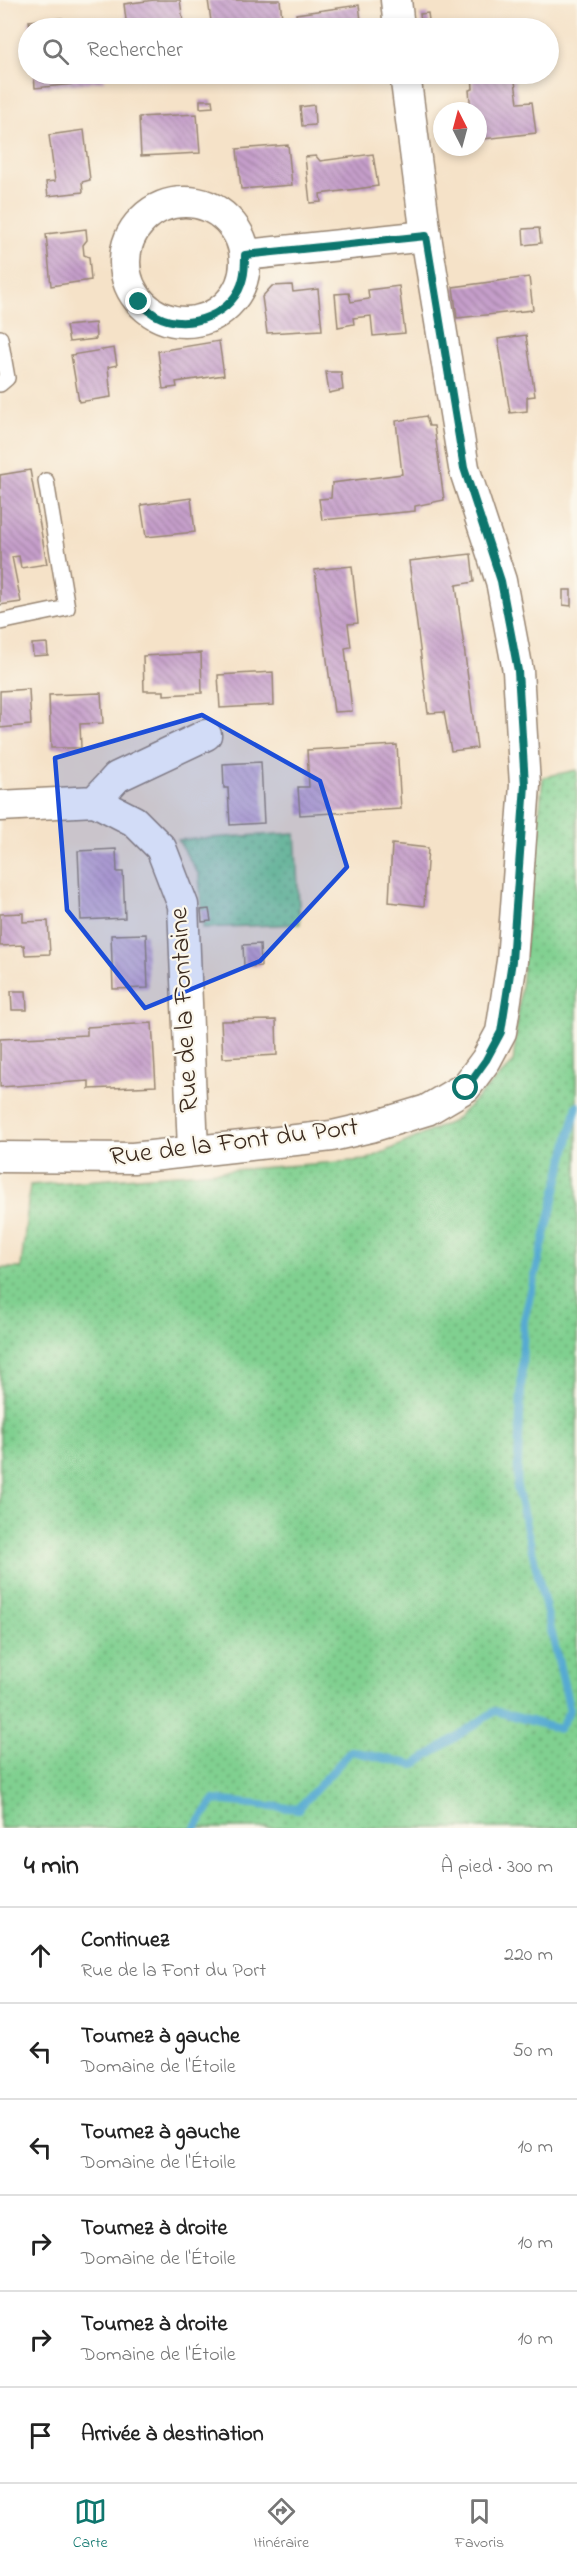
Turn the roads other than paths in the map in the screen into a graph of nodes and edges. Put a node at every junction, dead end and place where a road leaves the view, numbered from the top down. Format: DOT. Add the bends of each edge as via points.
graph roads {
  1 [pos="396,0"];
  2 [pos="398,18"];
  3 [pos="406,84"];
  4 [pos="426,236"];
  5 [pos="245,255"];
  6 [pos="0,338"];
  7 [pos="0,384"];
  8 [pos="46,482"];
  9 [pos="0,621"];
  10 [pos="206,735"];
  11 [pos="95,801"];
  12 [pos="0,806"];
  13 [pos="193,1150"];
  14 [pos="0,1157"];
  1 -- 2 [label="street"];
  3 -- 4 [label="street, Rue de la Font du Port"];
  4 -- 5 [label="street"];
  4 -- 13 [label="street, Rue de la Font du Port" via="464,468 501,581 518,671 525,785 512,961 501,1032 466,1088 427,1110 332,1136"];
  5 -- 5 [label="street" via="237,232 216,210 188,202 161,207 142,219 126,248 126,278 139,302 158,317 186,323 216,315 235,296 243,280"];
  6 -- 7 [label="lane" via="7,378"];
  8 -- 9 [label="lane" via="67,608"];
  10 -- 11 [label="street" via="117,777"];
  11 -- 12 [label="street"];
  11 -- 13 [label="street, Rue de la Fontaine" via="134,821 161,848 183,905"];
  13 -- 14 [label="street, Rue de la Font du Port" via="133,1158"];
}
